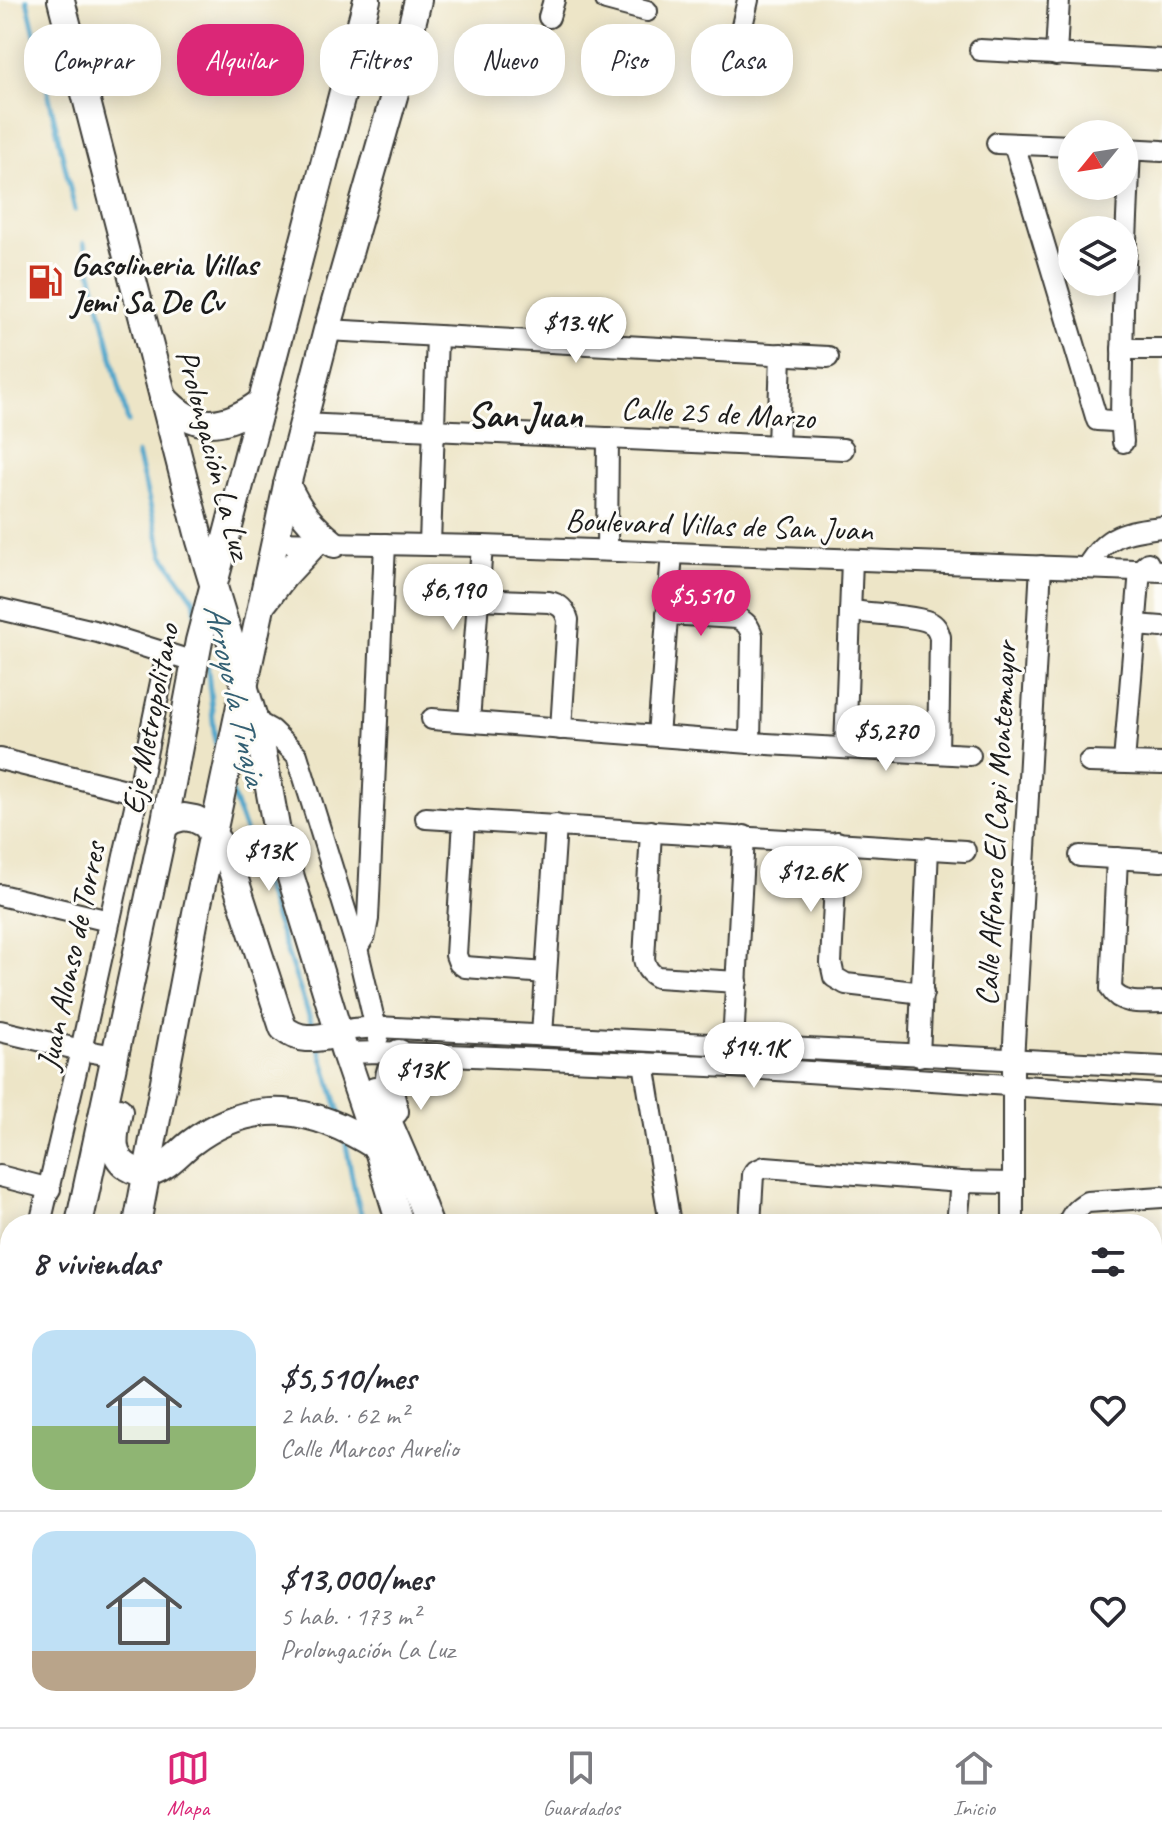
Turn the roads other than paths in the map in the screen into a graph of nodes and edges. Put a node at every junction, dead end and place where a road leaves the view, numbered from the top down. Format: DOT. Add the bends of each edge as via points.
graph roads {
  1 [pos="61,0"];
  2 [pos="367,0"];
  3 [pos="418,0"];
  4 [pos="606,0"];
  5 [pos="748,0"];
  6 [pos="1059,0"];
  7 [pos="647,11"];
  8 [pos="742,24"];
  9 [pos="980,50"];
  10 [pos="1056,55"];
  11 [pos="1162,60"];
  12 [pos="1058,145"];
  13 [pos="1138,150"];
  14 [pos="1162,151"];
  15 [pos="1126,200"];
  16 [pos="327,330"];
  17 [pos="437,336"];
  18 [pos="1122,349"];
  19 [pos="1162,349"];
  20 [pos="781,354"];
  21 [pos="828,357"];
  22 [pos="163,397"];
  23 [pos="257,415"];
  24 [pos="1121,416"];
  25 [pos="301,430"];
  26 [pos="433,430"];
  27 [pos="608,438"];
  28 [pos="1123,442"];
  29 [pos="778,446"];
  30 [pos="843,449"];
  31 [pos="287,485"];
  32 [pos="1162,527"];
  33 [pos="274,542"];
  34 [pos="324,544"];
  35 [pos="385,544"];
  36 [pos="430,544"];
  37 [pos="482,546"];
  38 [pos="607,550"];
  39 [pos="672,553"];
  40 [pos="852,560"];
  41 [pos="1162,561"];
  42 [pos="1041,566"];
  43 [pos="1087,567"];
  44 [pos="1140,570"];
  45 [pos="1162,571"];
  46 [pos="213,583"];
  47 [pos="478,599"];
  48 [pos="0,609"];
  49 [pos="259,611"];
  50 [pos="850,611"];
  51 [pos="667,614"];
  52 [pos="1136,625"];
  53 [pos="1162,627"];
  54 [pos="196,652"];
  55 [pos="167,653"];
  56 [pos="243,686"];
  57 [pos="432,719"];
  58 [pos="469,721"];
  59 [pos="561,729"];
  60 [pos="257,730"];
  61 [pos="658,736"];
  62 [pos="750,743"];
  63 [pos="845,748"];
  64 [pos="938,753"];
  65 [pos="970,755"];
  66 [pos="0,759"];
  67 [pos="1089,762"];
  68 [pos="1124,762"];
  69 [pos="1162,764"];
  70 [pos="138,793"];
  71 [pos="426,818"];
  72 [pos="464,820"];
  73 [pos="215,822"];
  74 [pos="556,825"];
  75 [pos="164,826"];
  76 [pos="651,831"];
  77 [pos="744,836"];
  78 [pos="837,842"];
  79 [pos="928,848"];
  80 [pos="965,851"];
  81 [pos="1080,856"];
  82 [pos="1117,858"];
  83 [pos="1162,861"];
  84 [pos="369,873"];
  85 [pos="334,874"];
  86 [pos="0,895"];
  87 [pos="109,921"];
  88 [pos="357,948"];
  89 [pos="546,973"];
  90 [pos="737,982"];
  91 [pos="923,993"];
  92 [pos="1162,1002"];
  93 [pos="0,1031"];
  94 [pos="542,1035"];
  95 [pos="354,1042"];
  96 [pos="733,1044"];
  97 [pos="81,1050"];
  98 [pos="115,1056"];
  99 [pos="919,1056"];
  100 [pos="1013,1061"];
  101 [pos="644,1063"];
  102 [pos="1162,1067"];
  103 [pos="1012,1085"];
  104 [pos="1162,1095"];
  105 [pos="367,1140"];
  106 [pos="407,1165"];
  107 [pos="146,1173"];
  108 [pos="0,1176"];
  109 [pos="961,1182"];
  110 [pos="1012,1183"];
  111 [pos="50,1189"];
  112 [pos="1162,1197"];
  113 [pos="43,1214"];
  114 [pos="81,1214"];
  115 [pos="139,1214"];
  116 [pos="396,1214"];
  117 [pos="425,1214"];
  118 [pos="668,1214"];
  119 [pos="751,1214"];
  120 [pos="958,1214"];
  121 [pos="1013,1214"];
  122 [pos="1072,1214"];
  1 -- 22 [label="main road, Prolongación La Luz"];
  2 -- 23 [label="main road, Eje Metropolitano"];
  3 -- 16 [label="main road"];
  4 -- 7 [label="street"];
  5 -- 8 [label="street"];
  6 -- 10 [label="street"];
  9 -- 10 [label="street"];
  10 -- 11 [label="street"];
  12 -- 24 [label="street" via="1006,143 1088,422"];
  13 -- 14 [label="street"];
  15 -- 18 [label="street"];
  16 -- 17 [label="street"];
  16 -- 25 [label="main road"];
  17 -- 20 [label="street"];
  17 -- 26 [label="street"];
  18 -- 19 [label="street"];
  18 -- 24 [label="street"];
  20 -- 21 [label="street"];
  20 -- 29 [label="street"];
  22 -- 23 [label="main road" via="173,409 202,422"];
  22 -- 46 [label="main road, Prolongación La Luz"];
  23 -- 25 [label="main road" via="264,438 282,442"];
  23 -- 46 [label="main road, Eje Metropolitano"];
  24 -- 28 [label="street"];
  25 -- 26 [label="street, Calle 25 de Marzo"];
  25 -- 31 [label="main road"];
  26 -- 27 [label="street, Calle 25 de Marzo"];
  26 -- 36 [label="street"];
  27 -- 29 [label="street, Calle 25 de Marzo"];
  27 -- 38 [label="street"];
  29 -- 30 [label="street, Calle 25 de Marzo"];
  31 -- 33 [label="main road"];
  31 -- 34 [label="main road"];
  32 -- 43 [label="street" via="1117,536"];
  33 -- 34 [label="street, Boulevard Villas de San Juan"];
  33 -- 49 [label="main road"];
  34 -- 35 [label="street, Boulevard Villas de San Juan"];
  34 -- 49 [label="main road" via="284,576"];
  35 -- 36 [label="street, Boulevard Villas de San Juan"];
  35 -- 84 [label="street"];
  36 -- 37 [label="street, Boulevard Villas de San Juan"];
  37 -- 38 [label="street, Boulevard Villas de San Juan"];
  37 -- 47 [label="street"];
  38 -- 39 [label="street, Boulevard Villas de San Juan"];
  39 -- 40 [label="street, Boulevard Villas de San Juan"];
  39 -- 51 [label="street"];
  40 -- 42 [label="street, Boulevard Villas de San Juan"];
  40 -- 50 [label="street"];
  41 -- 44 [label="street" via="1151,561"];
  42 -- 43 [label="street, Boulevard Villas de San Juan"];
  42 -- 100 [label="street, Calle Alfonso El Capi Montemayor"];
  43 -- 44 [label="street, Boulevard Villas de San Juan"];
  44 -- 45 [label="street, Boulevard Villas de San Juan"];
  44 -- 52 [label="street"];
  46 -- 54 [label="main road, Eje Metropolitano"];
  46 -- 56 [label="main road, Prolongación La Luz"];
  47 -- 58 [label="street"];
  47 -- 59 [label="street" via="556,603 566,613"];
  48 -- 55 [label="street"];
  49 -- 56 [label="main road"];
  50 -- 63 [label="street"];
  50 -- 64 [label="street" via="924,620 935,627 940,637"];
  51 -- 61 [label="street"];
  51 -- 62 [label="street" via="737,618 749,626"];
  52 -- 53 [label="street"];
  52 -- 68 [label="street"];
  54 -- 55 [label="street"];
  54 -- 75 [label="main road, Eje Metropolitano"];
  55 -- 70 [label="street, Juan Alonso de Torres"];
  56 -- 60 [label="main road, Prolongación La Luz"];
  56 -- 73 [label="main road"];
  57 -- 58 [label="street"];
  58 -- 59 [label="street"];
  59 -- 61 [label="street"];
  60 -- 85 [label="street" via="271,730 297,755"];
  60 -- 95 [label="main road, Prolongación La Luz" via="283,788"];
  61 -- 62 [label="street"];
  62 -- 63 [label="street"];
  63 -- 64 [label="street"];
  64 -- 65 [label="street"];
  66 -- 70 [label="street"];
  67 -- 68 [label="street"];
  68 -- 69 [label="street"];
  70 -- 87 [label="street, Juan Alonso de Torres"];
  71 -- 72 [label="street"];
  72 -- 74 [label="street"];
  72 -- 89 [label="street" via="459,963"];
  73 -- 75 [label="main road" via="184,817"];
  73 -- 95 [label="main road" via="283,1028 292,1035"];
  73 -- 107 [label="main road"];
  74 -- 76 [label="street"];
  74 -- 89 [label="street"];
  75 -- 98 [label="main road, Eje Metropolitano"];
  76 -- 77 [label="street"];
  76 -- 90 [label="street" via="645,966 657,977"];
  77 -- 78 [label="street"];
  77 -- 90 [label="street"];
  78 -- 79 [label="street"];
  78 -- 91 [label="street" via="834,977 846,984"];
  79 -- 80 [label="street"];
  79 -- 91 [label="street"];
  81 -- 82 [label="street"];
  82 -- 83 [label="street"];
  82 -- 92 [label="street" via="1111,989 1123,1000"];
  84 -- 85 [label="street"];
  84 -- 88 [label="street" via="368,919"];
  85 -- 88 [label="street"];
  86 -- 87 [label="street"];
  87 -- 97 [label="street, Juan Alonso de Torres"];
  88 -- 95 [label="street"];
  89 -- 94 [label="street"];
  90 -- 96 [label="street"];
  91 -- 99 [label="street"];
  93 -- 97 [label="street"];
  94 -- 95 [label="street"];
  94 -- 96 [label="street"];
  95 -- 101 [label="street"];
  95 -- 105 [label="main road, Prolongación La Luz"];
  95 -- 106 [label="main road, Prolongación La Luz"];
  95 -- 106 [label="main road" via="390,1069"];
  96 -- 99 [label="street"];
  97 -- 98 [label="street"];
  97 -- 111 [label="street, Juan Alonso de Torres"];
  98 -- 107 [label="main road" via="122,1069 116,1152 121,1162"];
  98 -- 114 [label="main road, Eje Metropolitano"];
  99 -- 100 [label="street"];
  100 -- 102 [label="street"];
  100 -- 103 [label="street, Calle Alfonso El Capi Montemayor"];
  101 -- 103 [label="street"];
  101 -- 118 [label="street"];
  103 -- 104 [label="street"];
  103 -- 110 [label="street, Calle Alfonso El Capi Montemayor"];
  105 -- 107 [label="main road" via="326,1121 266,1111 217,1126"];
  105 -- 116 [label="main road, Prolongación La Luz"];
  106 -- 117 [label="main road, Prolongación La Luz"];
  107 -- 115 [label="main road"];
  108 -- 111 [label="street"];
  109 -- 110 [label="street"];
  109 -- 119 [label="street" via="765,1167 753,1175"];
  109 -- 120 [label="street"];
  110 -- 121 [label="street, Calle Alfonso El Capi Montemayor"];
  111 -- 113 [label="street, Juan Alonso de Torres"];
  112 -- 122 [label="street" via="1087,1202"];
}
